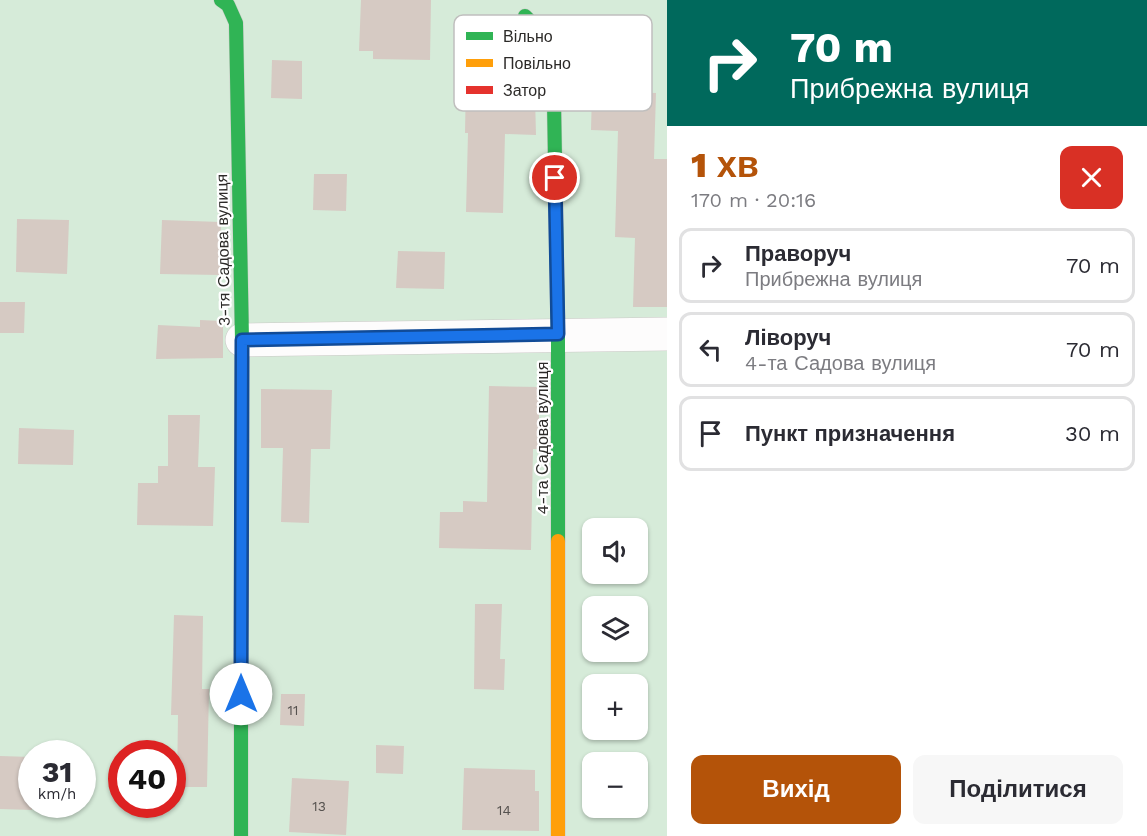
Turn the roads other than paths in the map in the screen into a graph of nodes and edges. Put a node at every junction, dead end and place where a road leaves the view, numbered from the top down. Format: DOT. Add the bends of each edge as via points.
graph roads {
  1 [pos="220,0"];
  2 [pos="554,111"];
  3 [pos="558,334"];
  4 [pos="667,334"];
  5 [pos="242,340"];
  6 [pos="241,836"];
  7 [pos="558,836"];
  1 -- 5 [label="street, 3-тя Садова вулиця" via="228,5 236,23"];
  2 -- 3 [label="street, 4-та Садова вулиця"];
  3 -- 4 [label="street"];
  3 -- 5 [label="street"];
  3 -- 7 [label="street, 4-та Садова вулиця"];
  5 -- 6 [label="street, 3-тя Садова вулиця"];
}
